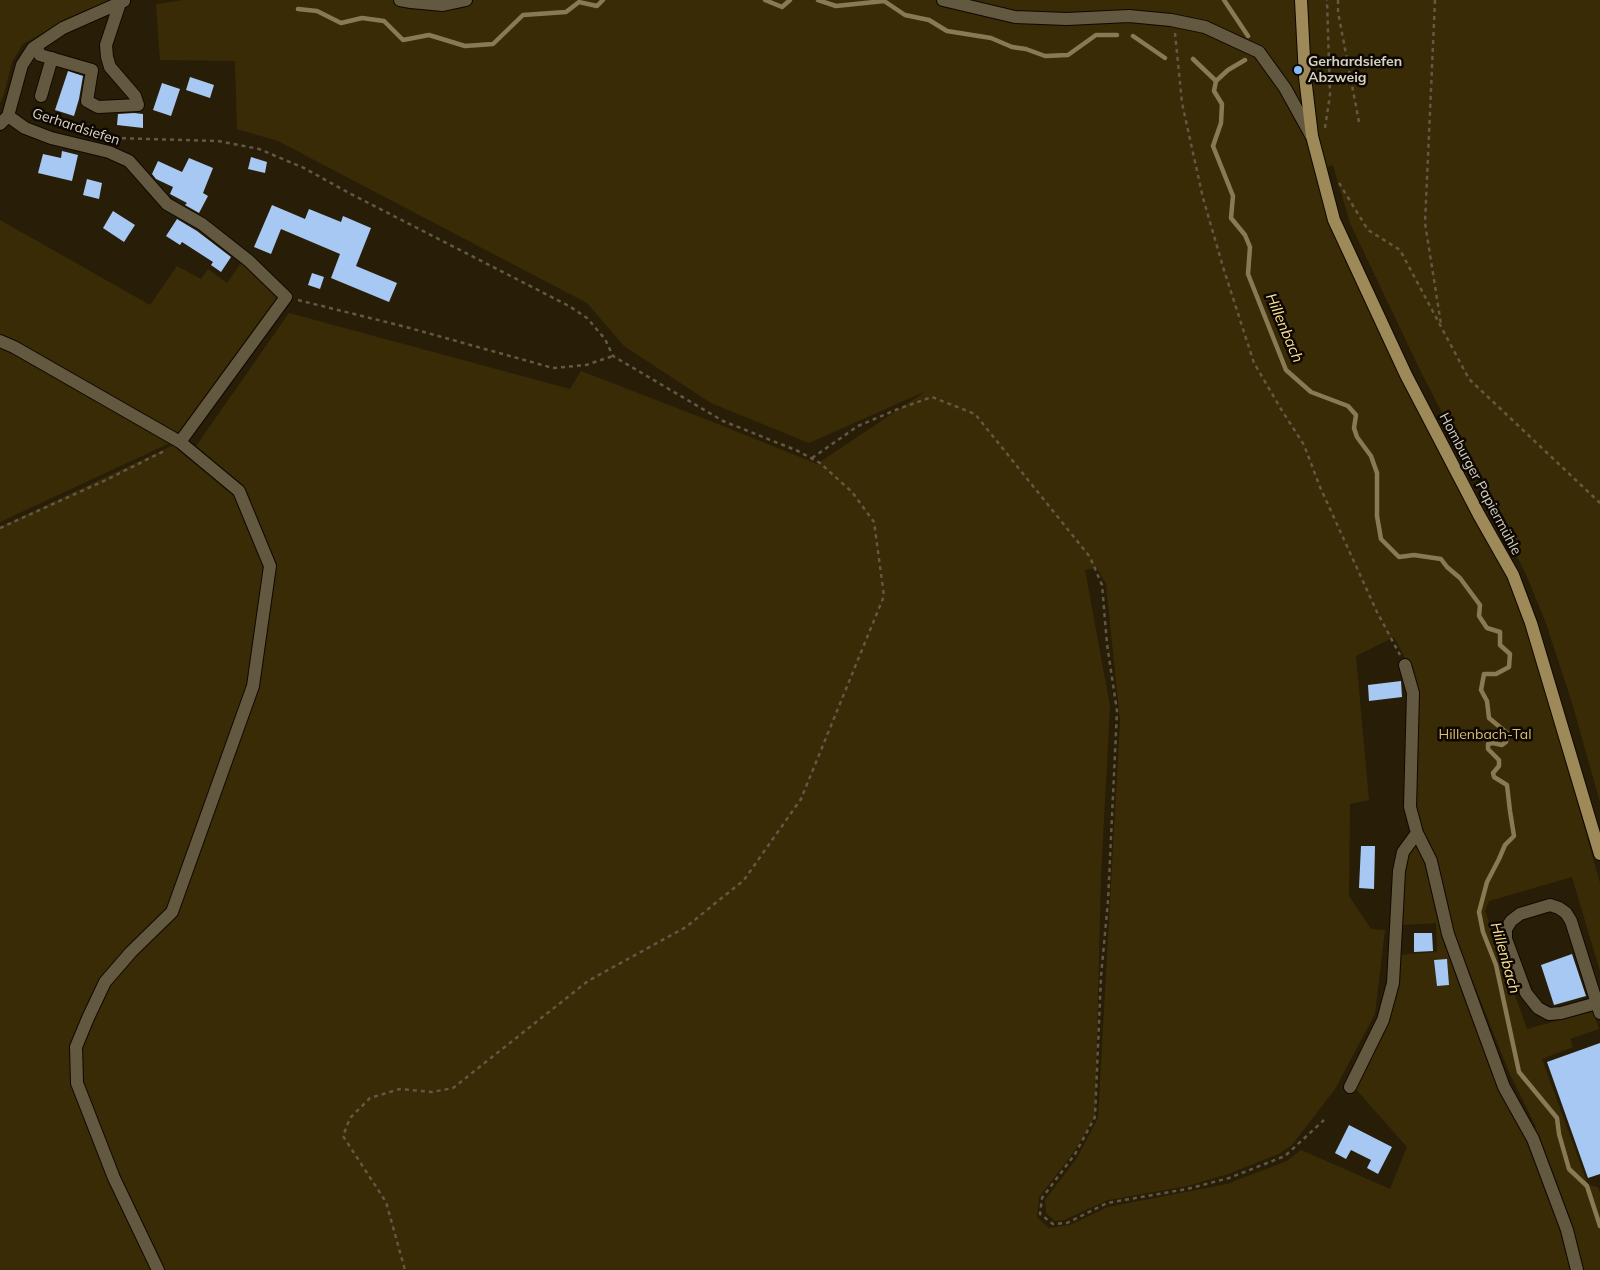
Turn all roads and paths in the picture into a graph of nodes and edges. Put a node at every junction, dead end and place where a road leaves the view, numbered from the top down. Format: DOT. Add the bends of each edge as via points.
graph roads {
  1 [pos="400,0"];
  2 [pos="466,0"];
  3 [pos="943,0"];
  4 [pos="1301,0"];
  5 [pos="1327,0"];
  6 [pos="1338,0"];
  7 [pos="1435,0"];
  8 [pos="123,2"];
  9 [pos="1172,20"];
  10 [pos="36,46"];
  11 [pos="52,58"];
  12 [pos="41,96"];
  13 [pos="4,120"];
  14 [pos="1358,122"];
  15 [pos="1325,130"];
  16 [pos="1312,136"];
  17 [pos="108,138"];
  18 [pos="1338,181"];
  19 [pos="286,297"];
  20 [pos="1442,328"];
  21 [pos="0,341"];
  22 [pos="613,356"];
  23 [pos="180,442"];
  24 [pos="812,458"];
  25 [pos="1600,503"];
  26 [pos="0,528"];
  27 [pos="1405,665"];
  28 [pos="1417,833"];
  29 [pos="1600,854"];
  30 [pos="1598,1008"];
  31 [pos="1350,1087"];
  32 [pos="1324,1120"];
  33 [pos="158,1270"];
  34 [pos="405,1270"];
  35 [pos="1577,1270"];
  1 -- 2 [label="street" via="443,5"];
  3 -- 9 [label="street" via="1016,17 1067,20 1129,16"];
  4 -- 16 [label="main road, Homburger Papiermühle"];
  5 -- 15 [label="path" via="1330,95"];
  6 -- 14 [label="path"];
  7 -- 20 [label="path" via="1425,223"];
  8 -- 10 [label="street, Gerhardsiefen" via="63,28"];
  8 -- 11 [label="street" via="106,45 107,57 110,67 135,96 138,105 98,107 87,102 92,70"];
  9 -- 16 [label="street" via="1204,27 1259,52 1285,88"];
  9 -- 27 [label="path" via="1182,102 1201,190 1254,363 1304,445 1320,488"];
  10 -- 11 [label="street" via="40,55"];
  10 -- 13 [label="street, Gerhardsiefen" via="22,65"];
  11 -- 12 [label="street"];
  13 -- 19 [label="street, Gerhardsiefen" via="129,161 167,204 202,224 249,261"];
  16 -- 29 [label="main road, Homburger Papiermühle" via="1334,220 1406,375 1513,575 1531,623"];
  17 -- 22 [label="path" via="218,141 259,149 304,168 569,306 587,318 605,339"];
  18 -- 20 [label="path" via="1368,230 1400,250"];
  19 -- 22 [label="path" via="553,368 586,365"];
  19 -- 23 [label="street"];
  20 -- 25 [label="path" via="1469,379"];
  21 -- 23 [label="street"];
  22 -- 24 [label="path" via="723,421"];
  23 -- 26 [label="path"];
  23 -- 33 [label="street" via="239,491 270,566 253,686 172,912 105,982 76,1047 78,1083 114,1178"];
  24 -- 32 [label="path" via="858,426 932,397 975,414 1090,557 1102,585 1117,711 1095,1117 1075,1154 1042,1198 1040,1214 1054,1224 1067,1223 1108,1203 1229,1178 1285,1156"];
  24 -- 34 [label="path" via="852,492 874,522 884,596 801,799 744,880 686,927 588,981 453,1088 432,1092 400,1088 370,1098 350,1118 343,1136 386,1202"];
  27 -- 28 [label="street" via="1413,694 1410,807"];
  28 -- 31 [label="street" via="1404,852 1399,871 1393,983 1383,1020"];
  28 -- 35 [label="street" via="1431,861 1448,934 1479,1019 1504,1087 1533,1139 1567,1230"];
  30 -- 30 [label="street" via="1566,912 1550,905 1520,914 1510,921 1506,939 1526,994 1538,1008 1549,1014"];
}
